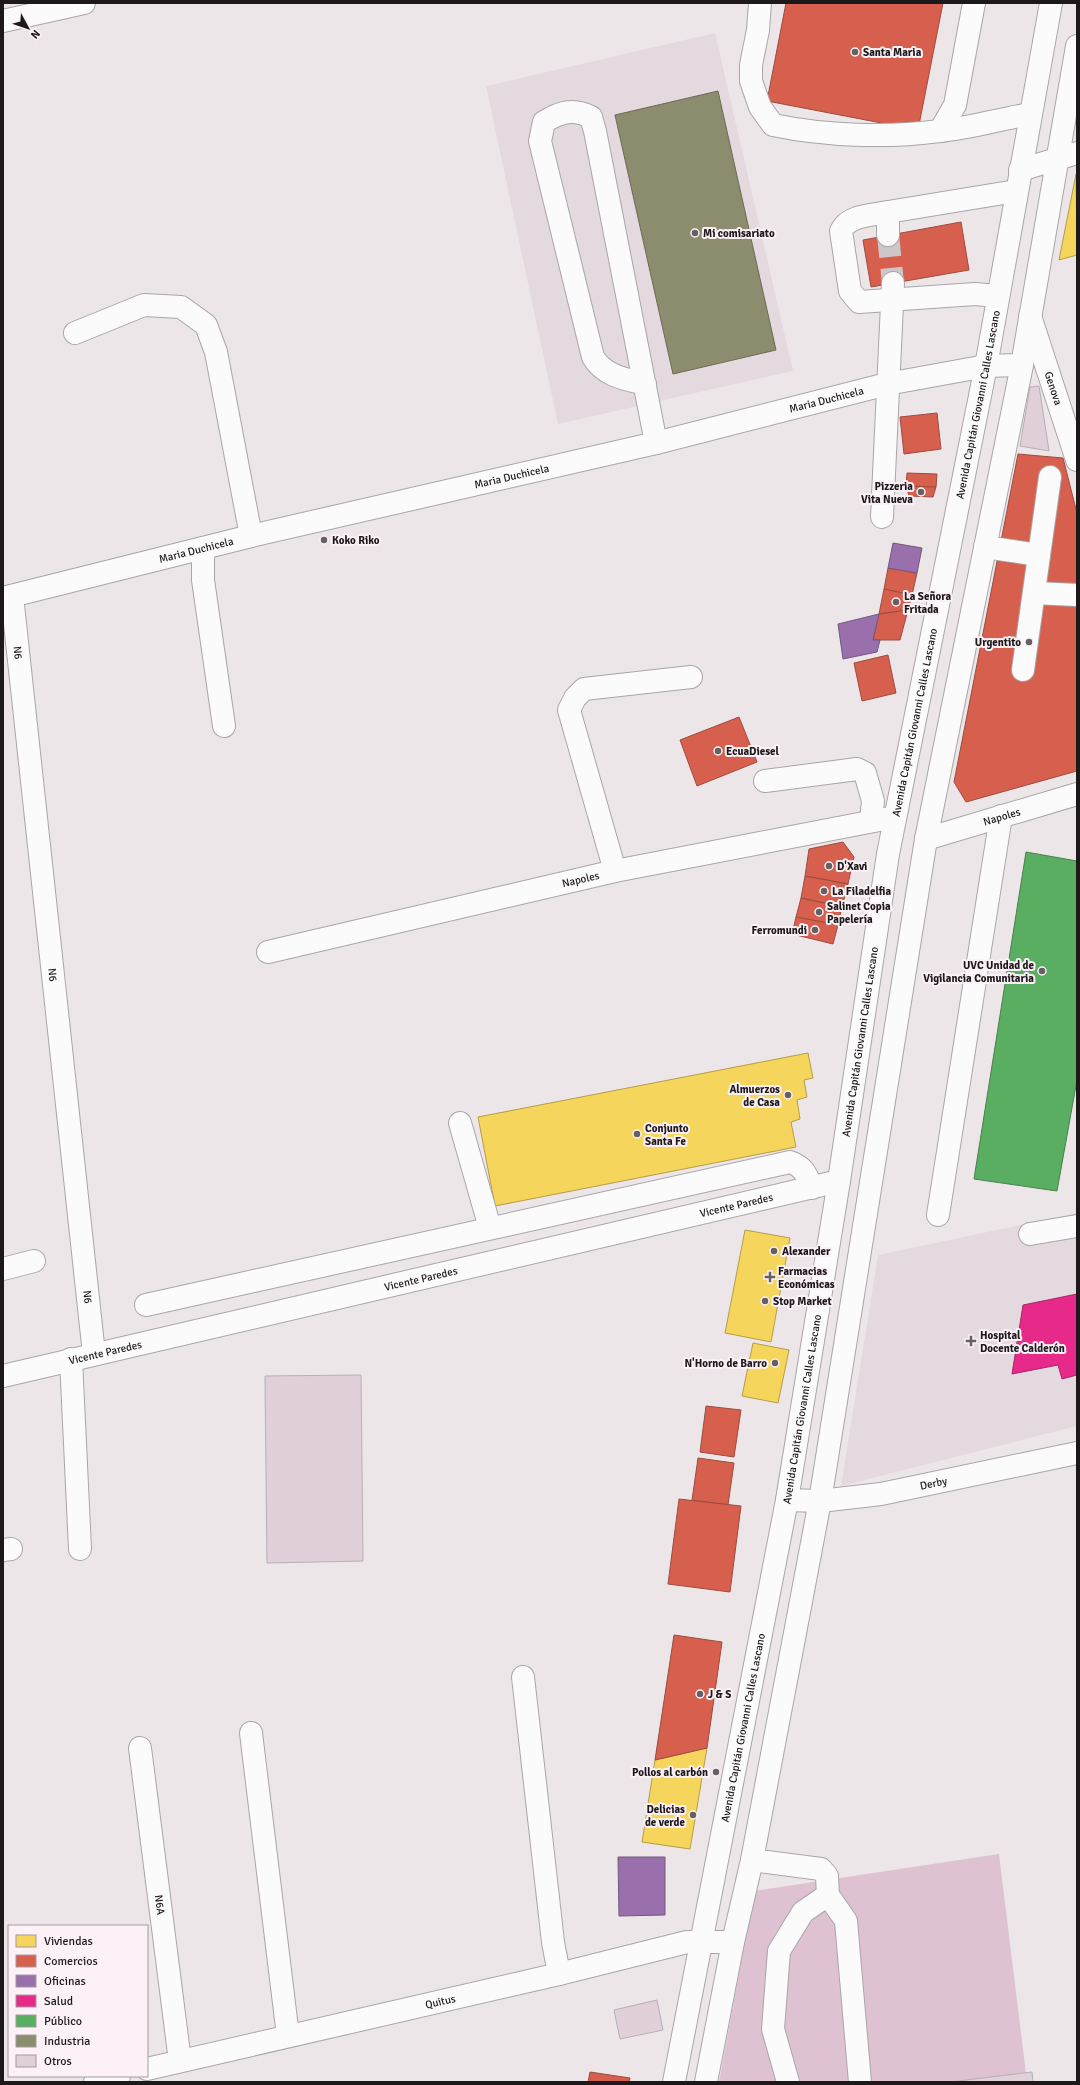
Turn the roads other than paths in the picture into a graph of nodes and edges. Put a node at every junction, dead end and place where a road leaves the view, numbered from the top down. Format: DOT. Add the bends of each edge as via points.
graph roads {
  1 [pos="84,3"];
  2 [pos="760,3"];
  3 [pos="974,3"];
  4 [pos="1051,3"];
  5 [pos="3,21"];
  6 [pos="1077,46"];
  7 [pos="1030,114"];
  8 [pos="940,131"];
  9 [pos="1077,153"];
  10 [pos="1056,159"];
  11 [pos="1020,170"];
  12 [pos="1016,191"];
  13 [pos="888,212"];
  14 [pos="888,235"];
  15 [pos="892,291"];
  16 [pos="998,296"];
  17 [pos="1030,316"];
  18 [pos="75,334"];
  19 [pos="1022,365"];
  20 [pos="986,366"];
  21 [pos="645,384"];
  22 [pos="887,384"];
  23 [pos="656,443"];
  24 [pos="1077,460"];
  25 [pos="1050,477"];
  26 [pos="882,516"];
  27 [pos="251,536"];
  28 [pos="985,547"];
  29 [pos="203,548"];
  30 [pos="1039,555"];
  31 [pos="1034,593"];
  32 [pos="1077,595"];
  33 [pos="8,597"];
  34 [pos="1023,670"];
  35 [pos="691,677"];
  36 [pos="224,726"];
  37 [pos="765,781"];
  38 [pos="1077,794"];
  39 [pos="1002,816"];
  40 [pos="895,817"];
  41 [pos="871,821"];
  42 [pos="926,839"];
  43 [pos="615,871"];
  44 [pos="268,952"];
  45 [pos="460,1123"];
  46 [pos="839,1181"];
  47 [pos="812,1188"];
  48 [pos="938,1215"];
  49 [pos="1077,1226"];
  50 [pos="490,1228"];
  51 [pos="1030,1234"];
  52 [pos="34,1261"];
  53 [pos="3,1269"];
  54 [pos="146,1305"];
  55 [pos="94,1354"];
  56 [pos="71,1359"];
  57 [pos="3,1376"];
  58 [pos="1077,1453"];
  59 [pos="787,1500"];
  60 [pos="820,1501"];
  61 [pos="80,1549"];
  62 [pos="523,1677"];
  63 [pos="251,1733"];
  64 [pos="140,1748"];
  65 [pos="752,1860"];
  66 [pos="828,1896"];
  67 [pos="702,1941"];
  68 [pos="733,1942"];
  69 [pos="559,1974"];
  70 [pos="288,2036"];
  71 [pos="180,2061"];
  72 [pos="148,2069"];
  73 [pos="115,2077"];
  74 [pos="95,2082"];
  75 [pos="674,2082"];
  76 [pos="706,2082"];
  77 [pos="788,2082"];
  78 [pos="860,2082"];
  1 -- 5 [label="street"];
  2 -- 8 [label="street" via="751,81 760,107 773,125 836,133"];
  3 -- 8 [label="street" via="955,105"];
  4 -- 7 [label="street, Avenida Capitán Giovanni Calles Lascano"];
  6 -- 10 [label="street"];
  7 -- 8 [label="street"];
  7 -- 11 [label="street, Avenida Capitán Giovanni Calles Lascano"];
  9 -- 10 [label="street"];
  10 -- 11 [label="street"];
  10 -- 17 [label="street"];
  11 -- 12 [label="street, Avenida Capitán Giovanni Calles Lascano"];
  12 -- 13 [label="street"];
  12 -- 16 [label="street, Avenida Capitán Giovanni Calles Lascano"];
  13 -- 14 [label="street"];
  13 -- 15 [label="street" via="852,219 844,224 841,231 850,291 855,299 858,302"];
  15 -- 16 [label="street"];
  15 -- 22 [label="street"];
  16 -- 20 [label="street, Avenida Capitán Giovanni Calles Lascano"];
  17 -- 19 [label="street"];
  17 -- 24 [label="street, Genova"];
  18 -- 27 [label="street" via="144,304 181,307 206,325 216,352"];
  19 -- 20 [label="street, Maria Duchicela"];
  19 -- 28 [label="street"];
  20 -- 22 [label="street, Maria Duchicela"];
  20 -- 40 [label="street, Avenida Capitán Giovanni Calles Lascano"];
  21 -- 21 [label="street" via="596,131 590,117 582,112 556,114 544,122 540,141 593,356 598,365 610,374"];
  21 -- 23 [label="street"];
  22 -- 23 [label="street, Maria Duchicela"];
  22 -- 26 [label="street"];
  23 -- 27 [label="street, Maria Duchicela"];
  25 -- 30 [label="street"];
  27 -- 29 [label="street, Maria Duchicela"];
  28 -- 30 [label="street"];
  28 -- 42 [label="street"];
  29 -- 33 [label="street, Maria Duchicela"];
  29 -- 36 [label="street" via="203,580"];
  30 -- 31 [label="street"];
  31 -- 32 [label="street"];
  31 -- 34 [label="street"];
  33 -- 55 [label="street, N6"];
  35 -- 43 [label="street" via="584,689 575,698 569,710"];
  37 -- 41 [label="street" via="862,770 866,773 874,801"];
  38 -- 39 [label="street, Napoles"];
  39 -- 42 [label="street, Napoles"];
  39 -- 48 [label="street"];
  40 -- 41 [label="street, Napoles"];
  40 -- 46 [label="street, Avenida Capitán Giovanni Calles Lascano" via="886,862"];
  41 -- 43 [label="street, Napoles"];
  42 -- 60 [label="street"];
  43 -- 44 [label="street, Napoles"];
  45 -- 50 [label="street"];
  46 -- 47 [label="street, Vicente Paredes"];
  46 -- 59 [label="street, Avenida Capitán Giovanni Calles Lascano"];
  47 -- 50 [label="street" via="805,1171 790,1162"];
  47 -- 55 [label="street, Vicente Paredes"];
  49 -- 51 [label="street"];
  50 -- 54 [label="street"];
  52 -- 53 [label="street"];
  55 -- 56 [label="street, Vicente Paredes"];
  56 -- 57 [label="street, Vicente Paredes"];
  56 -- 61 [label="street"];
  58 -- 60 [label="street, Derby" via="880,1494"];
  59 -- 60 [label="street, Derby"];
  59 -- 67 [label="street, Avenida Capitán Giovanni Calles Lascano"];
  60 -- 65 [label="street"];
  62 -- 69 [label="street" via="553,1942"];
  63 -- 70 [label="street"];
  64 -- 71 [label="street, N6A"];
  65 -- 66 [label="street" via="821,1869 827,1876"];
  65 -- 68 [label="street"];
  66 -- 77 [label="street" via="803,1912 779,1952 773,2029"];
  66 -- 78 [label="street" via="846,1920"];
  67 -- 68 [label="street, Quitus"];
  67 -- 69 [label="street, Quitus" via="687,1942"];
  67 -- 75 [label="street, Avenida Capitán Giovanni Calles Lascano"];
  68 -- 76 [label="street"];
  69 -- 70 [label="street, Quitus"];
  70 -- 71 [label="street, Quitus"];
  71 -- 72 [label="street, Quitus"];
  73 -- 74 [label="street"];
}
